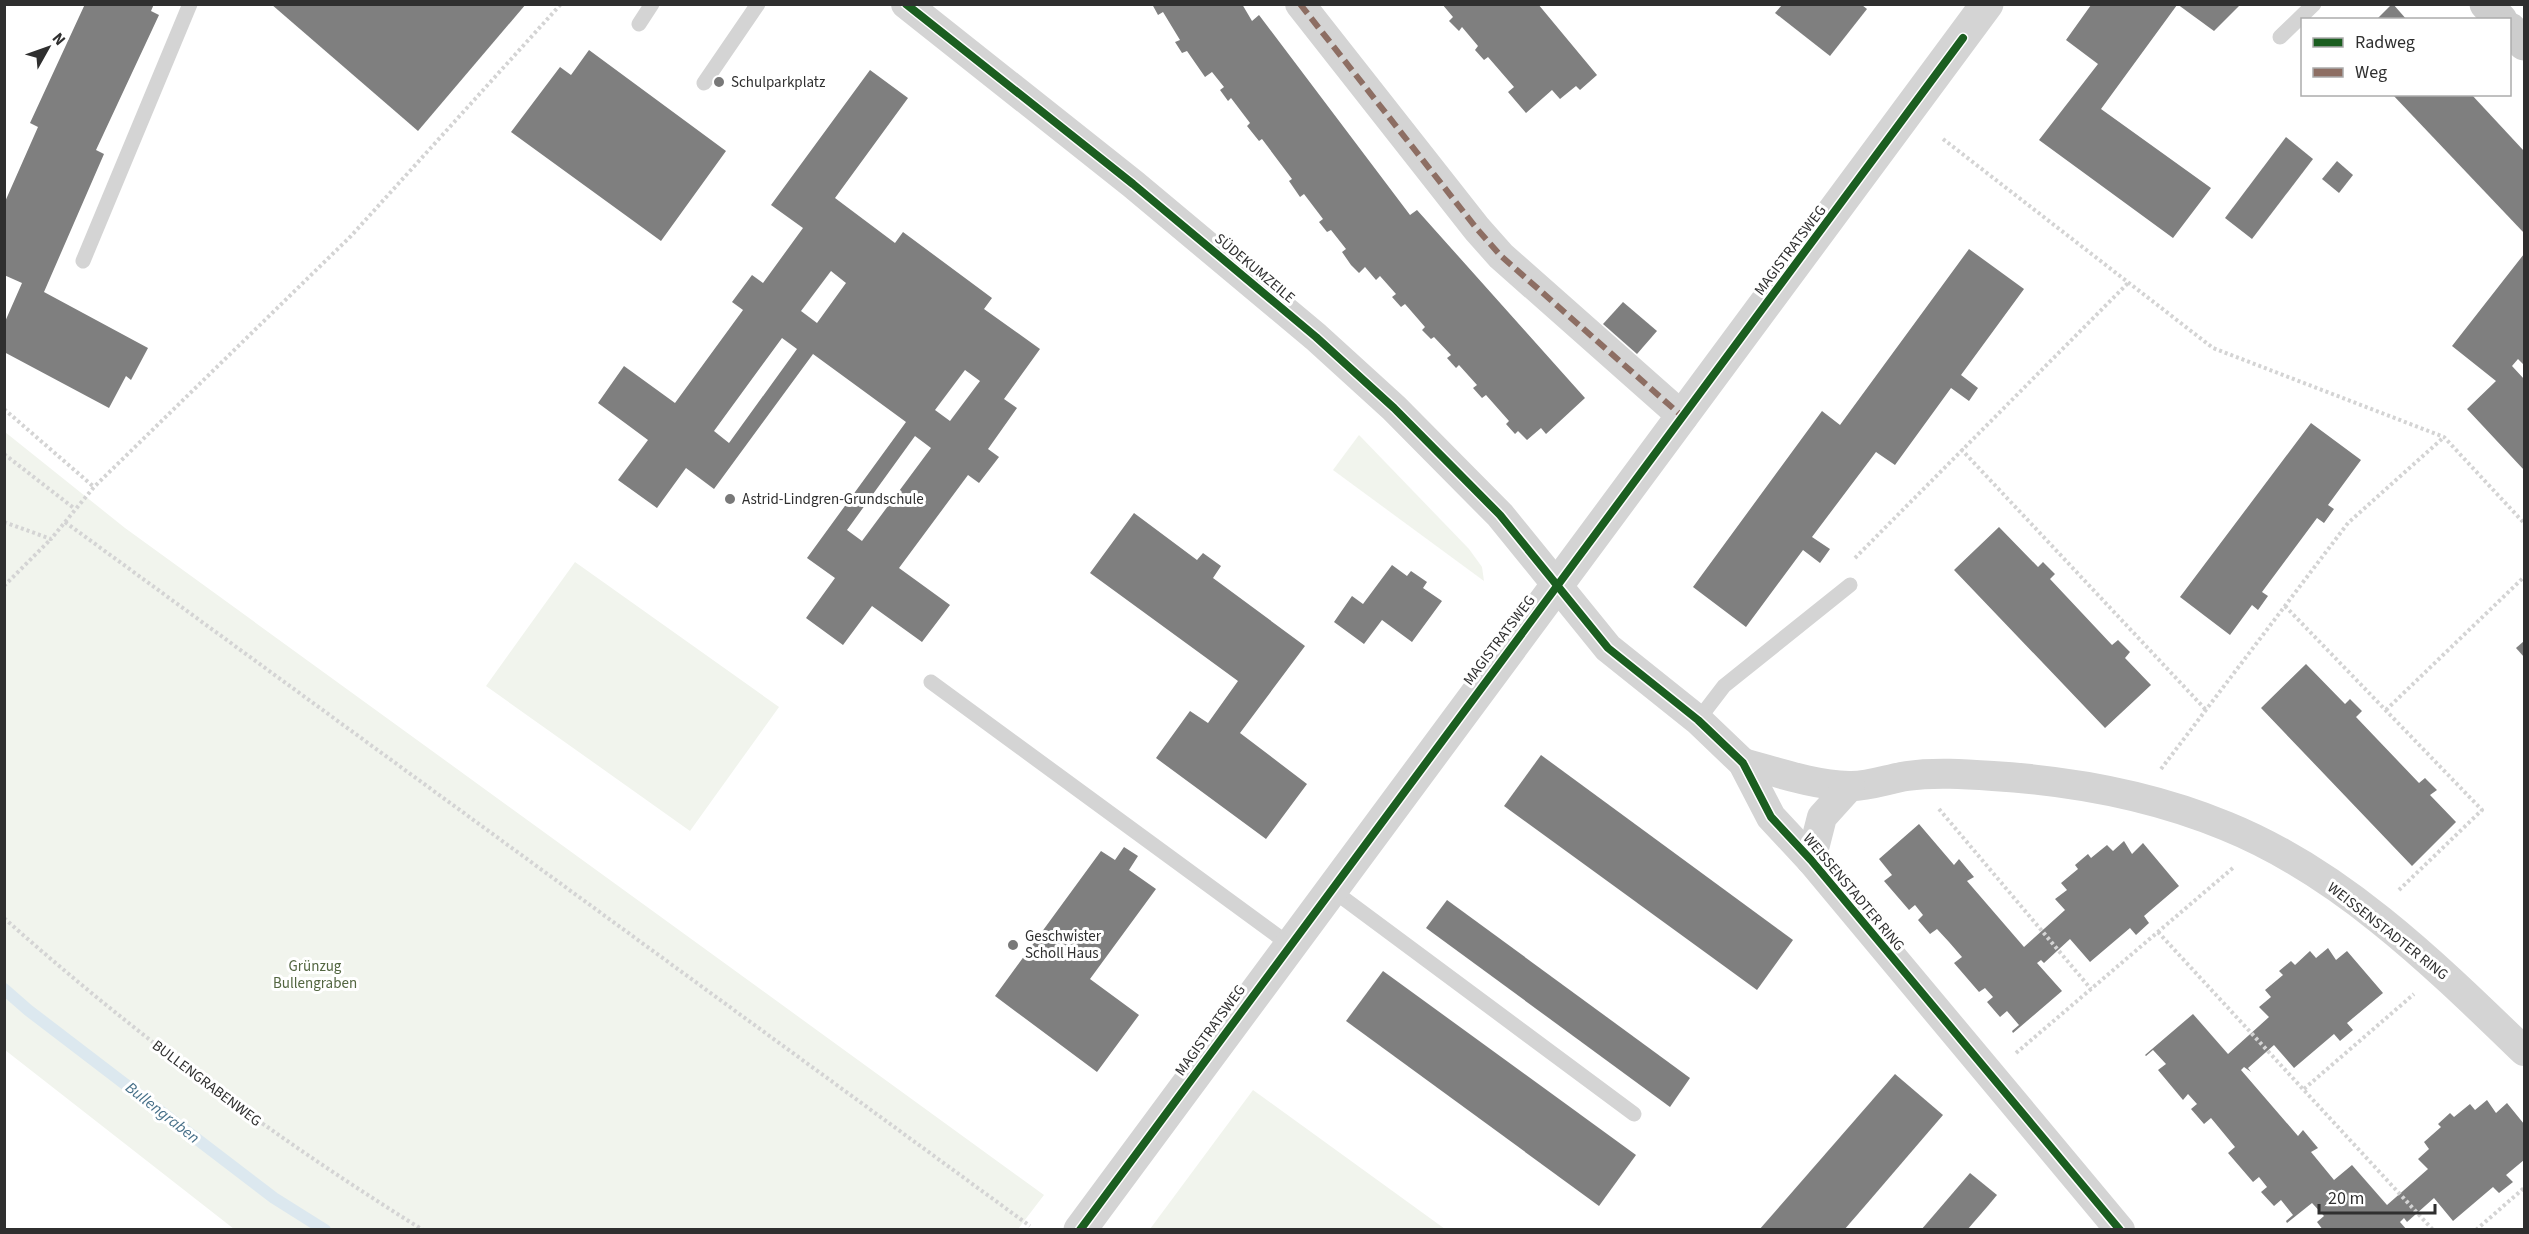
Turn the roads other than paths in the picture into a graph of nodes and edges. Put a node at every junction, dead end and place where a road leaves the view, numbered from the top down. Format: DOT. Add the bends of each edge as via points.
graph roads {
  1 [pos="190,4"];
  2 [pos="652,4"];
  3 [pos="758,4"];
  4 [pos="906,4"];
  5 [pos="1300,4"];
  6 [pos="1987,4"];
  7 [pos="2314,4"];
  8 [pos="2486,4"];
  9 [pos="2499,18"];
  10 [pos="639,24"];
  11 [pos="2511,30"];
  12 [pos="2280,37"];
  13 [pos="2524,45"];
  14 [pos="704,82"];
  15 [pos="83,261"];
  16 [pos="1683,417"];
  17 [pos="1850,585"];
  18 [pos="1556,586"];
  19 [pos="931,682"];
  20 [pos="1698,720"];
  21 [pos="1743,763"];
  22 [pos="1850,786"];
  23 [pos="1811,860"];
  24 [pos="1331,889"];
  25 [pos="1290,945"];
  26 [pos="2524,1051"];
  27 [pos="1634,1114"];
  28 [pos="1080,1230"];
  29 [pos="2120,1230"];
  1 -- 15 [label="lane"];
  2 -- 10 [label="lane"];
  3 -- 14 [label="lane"];
  4 -- 18 [label="street, SÜDEKUMZEILE" via="1075,136 1316,337 1470,483"];
  5 -- 16 [label="street" via="1501,256"];
  6 -- 16 [label="street, MAGISTRATSWEG"];
  7 -- 12 [label="lane"];
  8 -- 9 [label="main road"];
  11 -- 13 [label="main road"];
  16 -- 18 [label="street, MAGISTRATSWEG"];
  17 -- 20 [label="lane" via="1724,686"];
  18 -- 20 [label="street, WEISSENSTADTER RING" via="1608,648"];
  18 -- 24 [label="street, MAGISTRATSWEG"];
  19 -- 25 [label="lane"];
  20 -- 21 [label="street, WEISSENSTADTER RING"];
  21 -- 22 [label="street, WEISSENSTADTER RING"];
  21 -- 23 [label="street, WEISSENSTADTER RING" via="1771,817"];
  22 -- 23 [label="street, WEISSENSTADTER RING" via="1822,817"];
  22 -- 26 [label="street, WEISSENSTADTER RING" via="1909,776 2046,779 2109,789 2228,826 2341,891 2433,963"];
  23 -- 29 [label="street, WEISSENSTADTER RING"];
  24 -- 25 [label="street, MAGISTRATSWEG"];
  24 -- 27 [label="lane"];
  25 -- 28 [label="street, MAGISTRATSWEG"];
}
